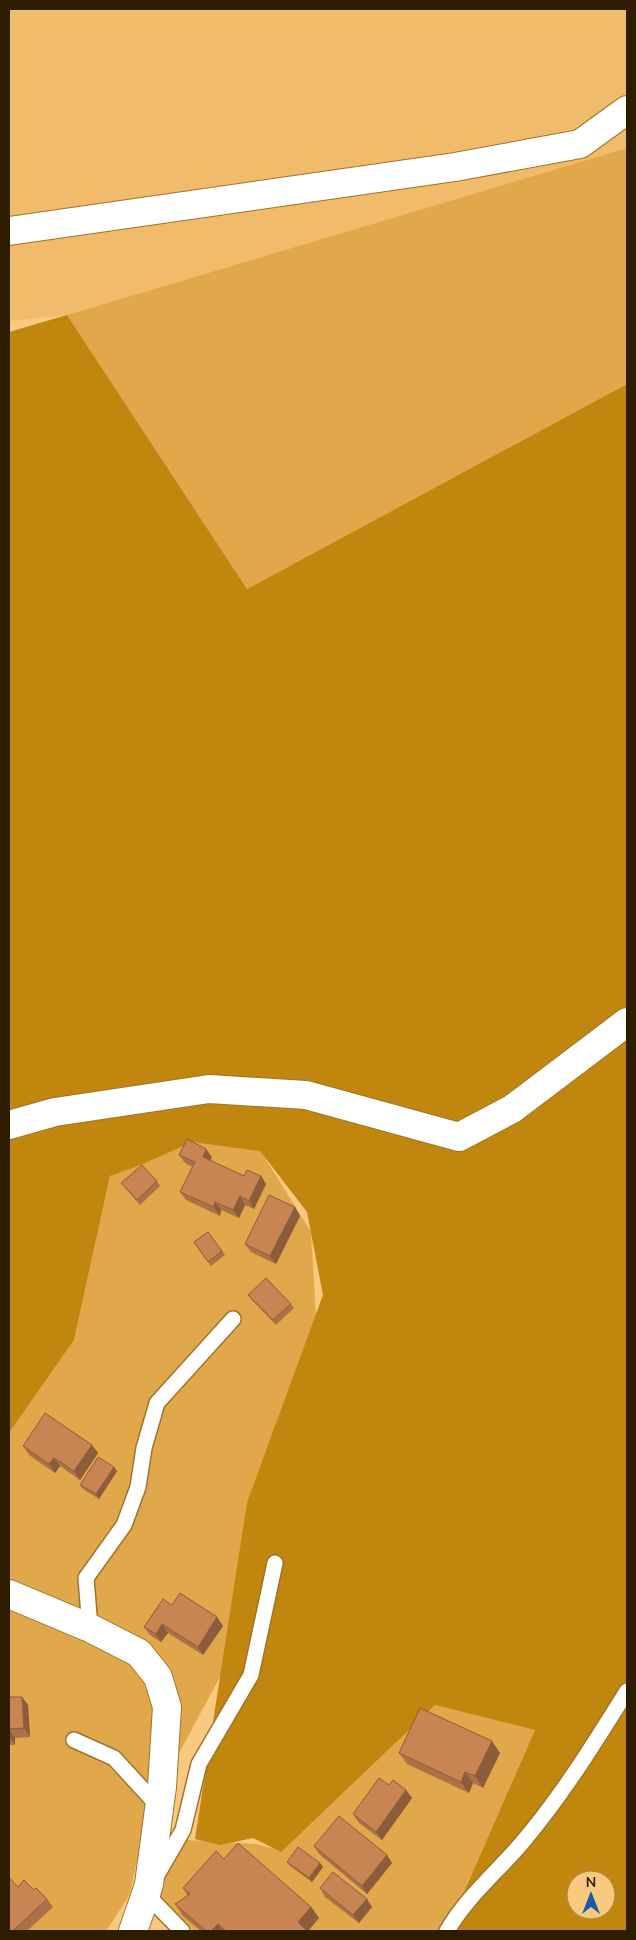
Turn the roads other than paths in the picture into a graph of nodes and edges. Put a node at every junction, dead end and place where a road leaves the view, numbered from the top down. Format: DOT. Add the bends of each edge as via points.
graph roads {
  1 [pos="627,110"];
  2 [pos="9,231"];
  3 [pos="627,1022"];
  4 [pos="9,1125"];
  5 [pos="233,1319"];
  6 [pos="275,1563"];
  7 [pos="9,1594"];
  8 [pos="90,1628"];
  9 [pos="627,1691"];
  10 [pos="74,1740"];
  11 [pos="159,1807"];
  12 [pos="146,1894"];
  13 [pos="132,1931"];
  14 [pos="182,1931"];
  15 [pos="447,1931"];
  1 -- 2 [label="street" via="580,144 570,146 455,167"];
  3 -- 4 [label="street" via="512,1109 459,1137 306,1094 209,1089 55,1112"];
  5 -- 8 [label="lane" via="157,1403 144,1448 138,1486 124,1525 86,1578"];
  6 -- 12 [label="lane" via="251,1675 199,1764 183,1830"];
  7 -- 8 [label="street"];
  8 -- 11 [label="street" via="139,1653 158,1677 167,1708"];
  9 -- 15 [label="lane" via="568,1785 520,1845 463,1905"];
  10 -- 11 [label="lane" via="114,1758"];
  11 -- 12 [label="street"];
  12 -- 13 [label="street"];
  12 -- 14 [label="lane"];
}
